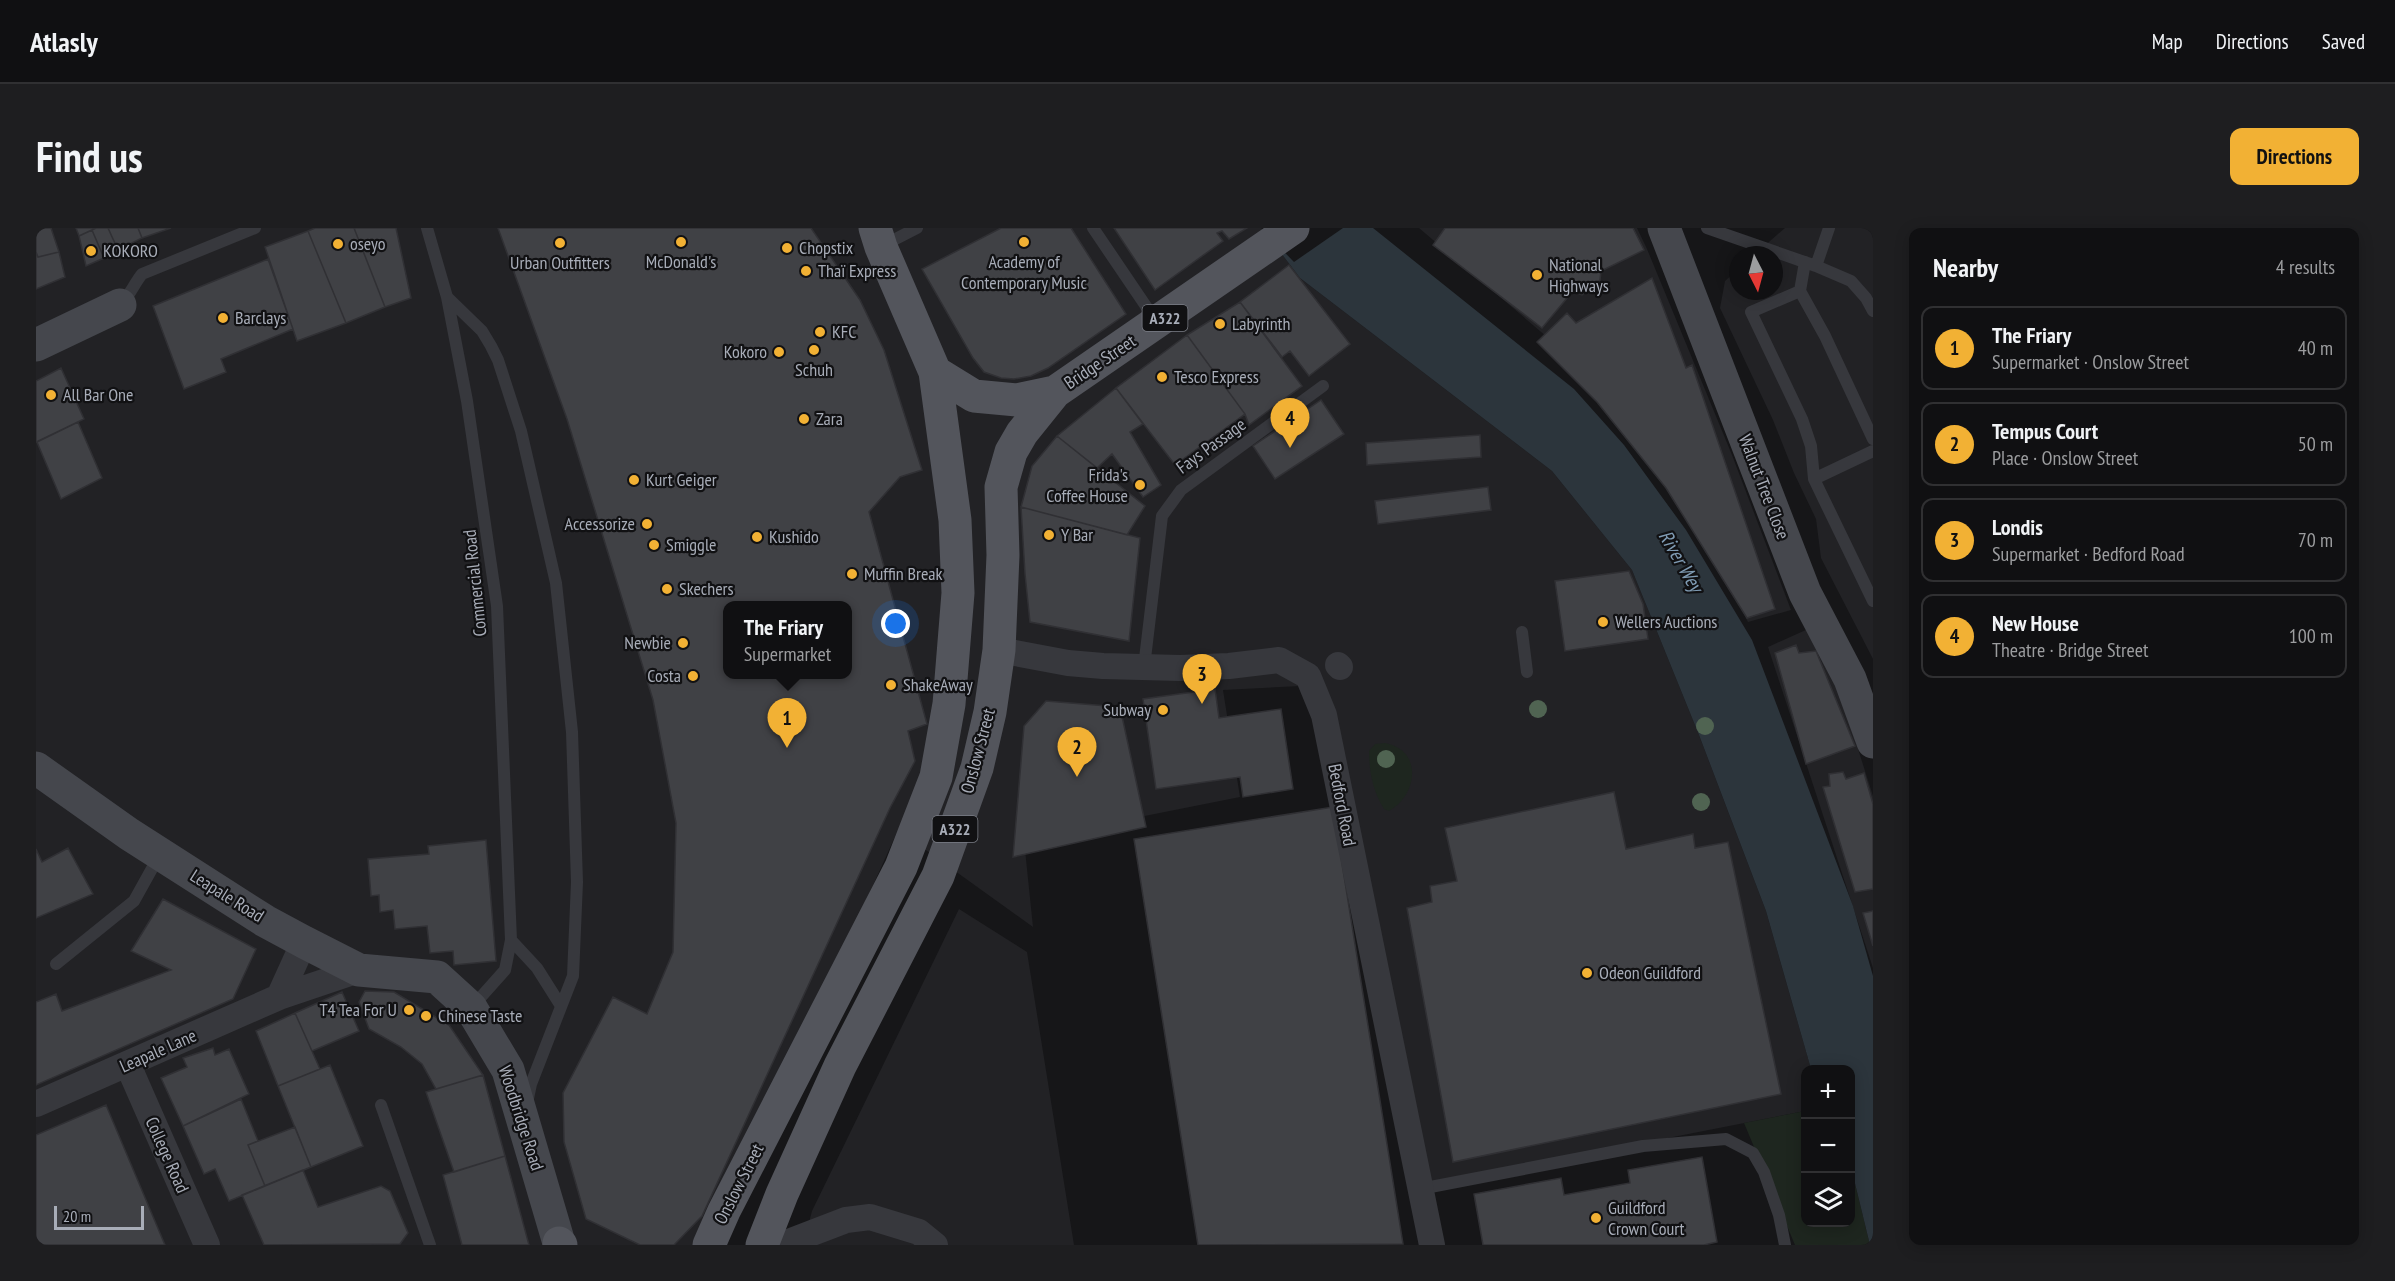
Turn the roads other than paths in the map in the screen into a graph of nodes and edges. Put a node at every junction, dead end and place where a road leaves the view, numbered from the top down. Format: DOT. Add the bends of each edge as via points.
graph roads {
  1 [pos="255,228"];
  2 [pos="427,228"];
  3 [pos="917,228"];
  4 [pos="1092,228"];
  5 [pos="1664,228"];
  6 [pos="1707,228"];
  7 [pos="1828,228"];
  8 [pos="1283,235"];
  9 [pos="878,237"];
  10 [pos="1810,264"];
  11 [pos="1800,291"];
  12 [pos="447,297"];
  13 [pos="120,305"];
  14 [pos="1873,311"];
  15 [pos="1150,313"];
  16 [pos="36,345"];
  17 [pos="935,372"];
  18 [pos="1323,386"];
  19 [pos="1055,392"];
  20 [pos="1873,439"];
  21 [pos="1873,451"];
  22 [pos="1814,479"];
  23 [pos="1873,601"];
  24 [pos="1522,632"];
  25 [pos="999,650"];
  26 [pos="1144,667"];
  27 [pos="1527,672"];
  28 [pos="1873,742"];
  29 [pos="36,768"];
  30 [pos="160,854"];
  31 [pos="511,940"];
  32 [pos="304,942"];
  33 [pos="56,964"];
  34 [pos="359,970"];
  35 [pos="437,977"];
  36 [pos="279,997"];
  37 [pos="561,1006"];
  38 [pos="471,1008"];
  39 [pos="128,1065"];
  40 [pos="36,1104"];
  41 [pos="381,1105"];
  42 [pos="523,1119"];
  43 [pos="1420,1189"];
  44 [pos="560,1244"];
  45 [pos="207,1245"];
  46 [pos="430,1245"];
  47 [pos="709,1245"];
  48 [pos="762,1245"];
  49 [pos="781,1245"];
  50 [pos="935,1245"];
  51 [pos="1432,1245"];
  52 [pos="1785,1245"];
  1 -- 13 [label="lane" via="142,274"];
  2 -- 12 [label="lane, Commercial Road"];
  3 -- 9 [label="lane"];
  4 -- 15 [label="lane"];
  5 -- 28 [label="street, Walnut Tree Close" via="1805,592 1850,679"];
  6 -- 10 [label="lane"];
  7 -- 10 [label="lane"];
  8 -- 15 [label="main road, Bridge Street / A322"];
  9 -- 17 [label="main road, Onslow Street / A322"];
  10 -- 11 [label="lane"];
  10 -- 14 [label="lane" via="1851,280"];
  11 -- 20 [label="lane"];
  11 -- 22 [label="lane" via="1751,312 1802,420 1811,446"];
  12 -- 31 [label="lane, Commercial Road" via="467,401 497,606"];
  12 -- 37 [label="lane" via="482,331 498,360 521,431 556,583 572,732 577,871 573,976"];
  13 -- 16 [label="street"];
  15 -- 19 [label="main road, Bridge Street / A322"];
  17 -- 19 [label="main road, A322" via="974,396 1017,400"];
  17 -- 47 [label="main road, Onslow Street / A322" via="955,520 958,593 949,704 936,777 901,867"];
  18 -- 26 [label="lane, Fays Passage" via="1181,490 1162,516"];
  19 -- 25 [label="main road, Onslow Street / A322" via="1022,433 1011,453 1001,487"];
  21 -- 22 [label="lane"];
  22 -- 23 [label="lane"];
  24 -- 27 [label="lane"];
  25 -- 26 [label="street, Bedford Road" via="1068,663"];
  25 -- 48 [label="main road, Onslow Street / A322" via="977,768 938,876 840,1066"];
  26 -- 43 [label="street, Bedford Road" via="1229,666 1279,660 1308,676 1324,715"];
  29 -- 30 [label="street, Leapale Road"];
  30 -- 32 [label="street, Leapale Road"];
  30 -- 33 [label="lane" via="134,902"];
  31 -- 37 [label="lane" via="537,968"];
  31 -- 38 [label="lane, Commercial Road" via="505,970"];
  32 -- 34 [label="street, Leapale Road"];
  32 -- 36 [label="street"];
  34 -- 35 [label="street, Leapale Road"];
  34 -- 36 [label="street, Leapale Lane"];
  35 -- 38 [label="street, Woodbridge Road"];
  36 -- 39 [label="street, Leapale Lane"];
  37 -- 42 [label="lane" via="531,1084"];
  38 -- 42 [label="street, Woodbridge Road" via="508,1070"];
  39 -- 40 [label="street, Leapale Lane"];
  39 -- 45 [label="street, College Road"];
  41 -- 46 [label="lane"];
  42 -- 44 [label="street, Woodbridge Road"];
  43 -- 51 [label="street, Bedford Road"];
  43 -- 52 [label="lane" via="1643,1146 1726,1139 1753,1153 1764,1172"];
  49 -- 50 [label="street" via="846,1220 870,1217 920,1232"];
}
